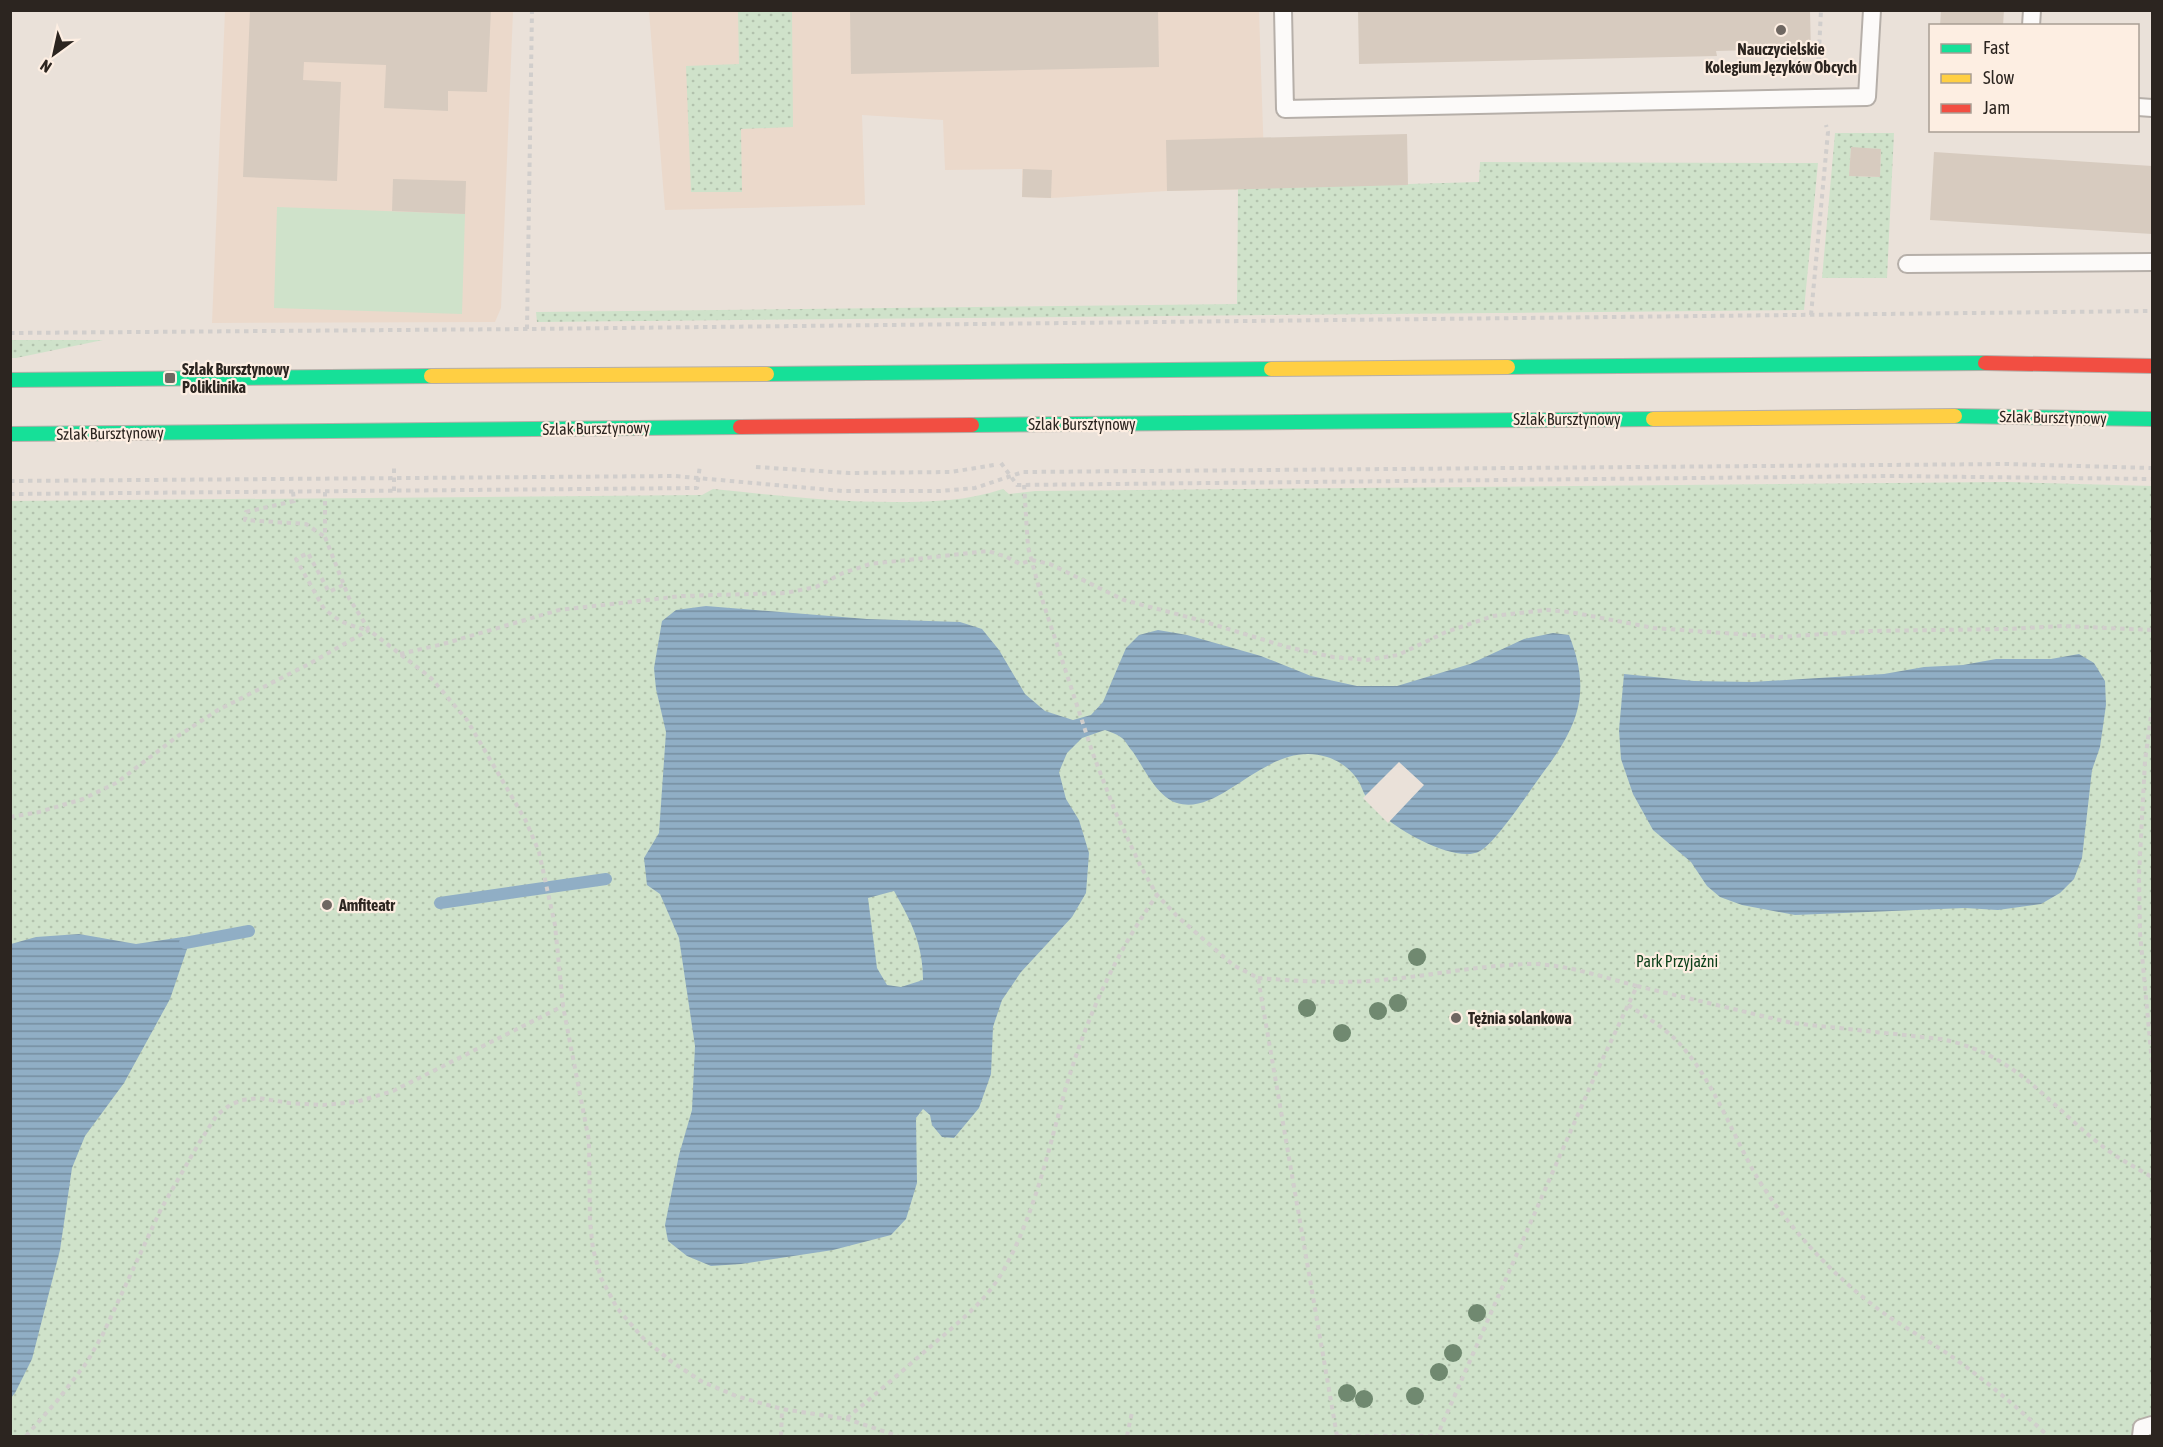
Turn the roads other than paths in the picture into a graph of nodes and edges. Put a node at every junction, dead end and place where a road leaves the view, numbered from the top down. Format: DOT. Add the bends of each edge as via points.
graph roads {
  1 [pos="1283,10"];
  2 [pos="1872,10"];
  3 [pos="2152,262"];
  4 [pos="1907,264"];
  5 [pos="2152,366"];
  6 [pos="10,380"];
  7 [pos="2152,419"];
  8 [pos="10,434"];
  9 [pos="2152,1425"];
  10 [pos="2141,1437"];
  1 -- 2 [label="lane" via="1285,109 1867,97"];
  3 -- 4 [label="lane"];
  5 -- 6 [label="main road" via="1978,363"];
  7 -- 8 [label="main road, Szlak Bursztynowy" via="1983,416"];
  9 -- 10 [label="lane" via="2142,1428"];
}
